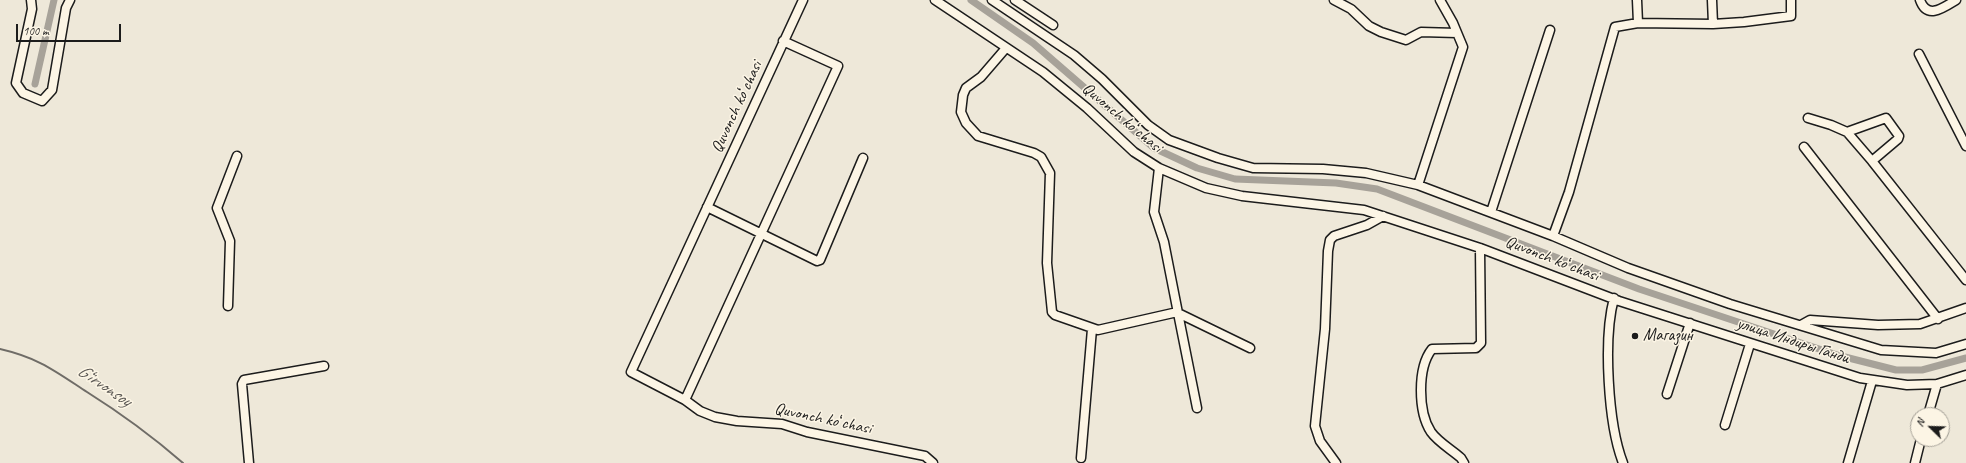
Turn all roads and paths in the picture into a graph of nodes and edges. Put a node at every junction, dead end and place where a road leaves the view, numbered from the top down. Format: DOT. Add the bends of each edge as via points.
graph roads {
  1 [pos="31,0"];
  2 [pos="70,0"];
  3 [pos="803,0"];
  4 [pos="935,0"];
  5 [pos="992,0"];
  6 [pos="1015,0"];
  7 [pos="1334,0"];
  8 [pos="1440,0"];
  9 [pos="1637,0"];
  10 [pos="1712,0"];
  11 [pos="1791,0"];
  12 [pos="1920,0"];
  13 [pos="1956,0"];
  14 [pos="1638,23"];
  15 [pos="1713,24"];
  16 [pos="1053,26"];
  17 [pos="1550,30"];
  18 [pos="1457,33"];
  19 [pos="783,41"];
  20 [pos="1006,48"];
  21 [pos="1919,54"];
  22 [pos="1808,118"];
  23 [pos="1847,132"];
  24 [pos="1966,146"];
  25 [pos="1804,147"];
  26 [pos="237,156"];
  27 [pos="863,158"];
  28 [pos="1872,161"];
  29 [pos="1159,168"];
  30 [pos="1418,185"];
  31 [pos="707,207"];
  32 [pos="1491,212"];
  33 [pos="1383,216"];
  34 [pos="761,234"];
  35 [pos="1553,236"];
  36 [pos="1480,248"];
  37 [pos="1966,280"];
  38 [pos="1614,298"];
  39 [pos="228,306"];
  40 [pos="1966,308"];
  41 [pos="1178,313"];
  42 [pos="1938,319"];
  43 [pos="1690,323"];
  44 [pos="1800,325"];
  45 [pos="1092,329"];
  46 [pos="1750,344"];
  47 [pos="1966,344"];
  48 [pos="1250,348"];
  49 [pos="324,366"];
  50 [pos="1966,375"];
  51 [pos="1872,381"];
  52 [pos="1937,384"];
  53 [pos="1667,394"];
  54 [pos="685,400"];
  55 [pos="1930,407"];
  56 [pos="1197,408"];
  57 [pos="1725,425"];
  58 [pos="1920,447"];
  59 [pos="1081,458"];
  60 [pos="1848,462"];
  61 [pos="249,463"];
  62 [pos="932,463"];
  63 [pos="1336,463"];
  64 [pos="1464,463"];
  65 [pos="1623,463"];
  66 [pos="1915,463"];
  1 -- 2 [label="street" via="32,9 16,83 23,93 42,101 52,90 66,8"];
  3 -- 19 [label="street, Quvonch koʻchasi"];
  4 -- 20 [label="street, Quvonch koʻchasi"];
  5 -- 30 [label="street" via="1074,56 1102,79 1148,125 1169,140 1254,168 1323,169 1366,173"];
  6 -- 16 [label="street"];
  7 -- 18 [label="street" via="1350,9 1369,26 1406,40 1421,32"];
  8 -- 18 [label="street"];
  9 -- 14 [label="street"];
  10 -- 15 [label="street"];
  11 -- 15 [label="street" via="1791,16"];
  12 -- 13 [label="street" via="1922,6 1933,11"];
  14 -- 15 [label="street"];
  14 -- 35 [label="street" via="1615,26 1569,192"];
  17 -- 32 [label="street"];
  18 -- 30 [label="street" via="1463,47"];
  19 -- 31 [label="street, Quvonch koʻchasi"];
  19 -- 34 [label="street" via="838,66"];
  20 -- 29 [label="street, Quvonch koʻchasi" via="1043,72 1087,108 1134,152"];
  20 -- 45 [label="street" via="981,77 966,88 962,112 966,123 978,136 1034,153 1046,164 1051,182 1047,263 1052,312"];
  21 -- 24 [label="street"];
  22 -- 23 [label="street" via="1832,124"];
  23 -- 28 [label="street"];
  23 -- 28 [label="street" via="1886,118 1898,139"];
  25 -- 42 [label="street"];
  26 -- 39 [label="street" via="217,208 230,241"];
  27 -- 34 [label="street" via="820,260 817,261"];
  28 -- 37 [label="street"];
  29 -- 33 [label="street, Quvonch koʻchasi" via="1206,188 1225,193 1364,210"];
  29 -- 41 [label="street" via="1154,212 1164,242"];
  30 -- 32 [label="street"];
  31 -- 34 [label="street"];
  31 -- 54 [label="street, Quvonch koʻchasi" via="631,372"];
  32 -- 35 [label="street"];
  33 -- 36 [label="street, Quvonch koʻchasi"];
  33 -- 63 [label="street" via="1330,240 1325,329 1315,426 1320,441"];
  34 -- 54 [label="street"];
  35 -- 44 [label="street" via="1628,268 1730,304"];
  36 -- 38 [label="street, Quvonch koʻchasi"];
  36 -- 64 [label="street, Quvonch koʻchasi" via="1481,343 1476,348 1432,349 1426,360 1421,391 1423,411 1432,433"];
  38 -- 43 [label="street, улица Индиры Ганди"];
  38 -- 65 [label="street" via="1609,316 1611,409 1617,446"];
  40 -- 42 [label="street"];
  41 -- 45 [label="street"];
  41 -- 48 [label="street"];
  41 -- 56 [label="street"];
  42 -- 44 [label="street" via="1920,324 1878,325 1810,320"];
  43 -- 46 [label="street, улица Индиры Ганди"];
  43 -- 53 [label="street"];
  44 -- 47 [label="street" via="1881,350 1936,353"];
  45 -- 59 [label="street"];
  46 -- 51 [label="street, улица Индиры Ганди"];
  46 -- 57 [label="street"];
  49 -- 61 [label="street" via="244,380 242,384"];
  50 -- 52 [label="street, улица Индиры Ганди"];
  51 -- 52 [label="street, улица Индиры Ганди"];
  51 -- 60 [label="street"];
  52 -- 55 [label="street"];
  54 -- 62 [label="street, Quvonch koʻchasi" via="715,417 782,424 807,432 925,456"];
  58 -- 66 [label="street"];
}
